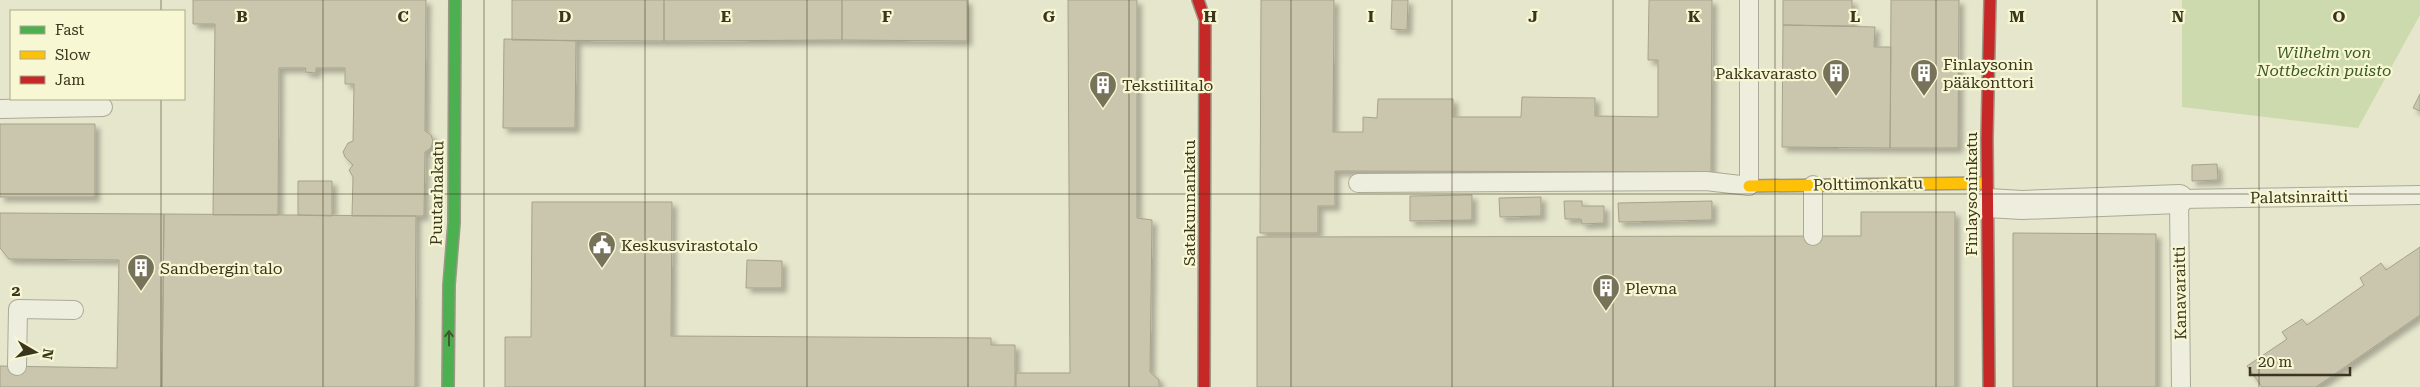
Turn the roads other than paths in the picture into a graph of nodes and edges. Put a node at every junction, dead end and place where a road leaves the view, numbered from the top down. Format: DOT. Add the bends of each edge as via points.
graph roads {
  1 [pos="455,0"];
  2 [pos="1198,0"];
  3 [pos="1211,0"];
  4 [pos="1749,0"];
  5 [pos="1990,0"];
  6 [pos="1204,20"];
  7 [pos="103,106"];
  8 [pos="0,109"];
  9 [pos="1358,183"];
  10 [pos="1813,185"];
  11 [pos="1749,186"];
  12 [pos="1987,193"];
  13 [pos="2420,195"];
  14 [pos="2179,199"];
  15 [pos="1813,236"];
  16 [pos="74,310"];
  17 [pos="17,366"];
  18 [pos="448,387"];
  19 [pos="1204,387"];
  20 [pos="1989,387"];
  21 [pos="2180,387"];
  18 -- 1 [label="street, Puutarhakatu, one-way" via="449,285 454,223"];
  2 -- 6 [label="street, Satakunnankatu"];
  3 -- 6 [label="street, Satakunnankatu"];
  4 -- 11 [label="lane"];
  5 -- 12 [label="street, Finlaysoninkatu"];
  6 -- 19 [label="street, Satakunnankatu"];
  7 -- 8 [label="lane"];
  9 -- 11 [label="lane" via="1706,181"];
  10 -- 11 [label="street, Polttimonkatu"];
  10 -- 12 [label="street, Polttimonkatu"];
  10 -- 15 [label="lane"];
  12 -- 14 [label="street, Polttimonkatu" via="2022,205"];
  12 -- 20 [label="street, Finlaysoninkatu"];
  13 -- 14 [label="lane, Palatsinraitti"];
  14 -- 21 [label="lane, Kanavaraitti"];
  16 -- 17 [label="lane" via="18,309"];
}
